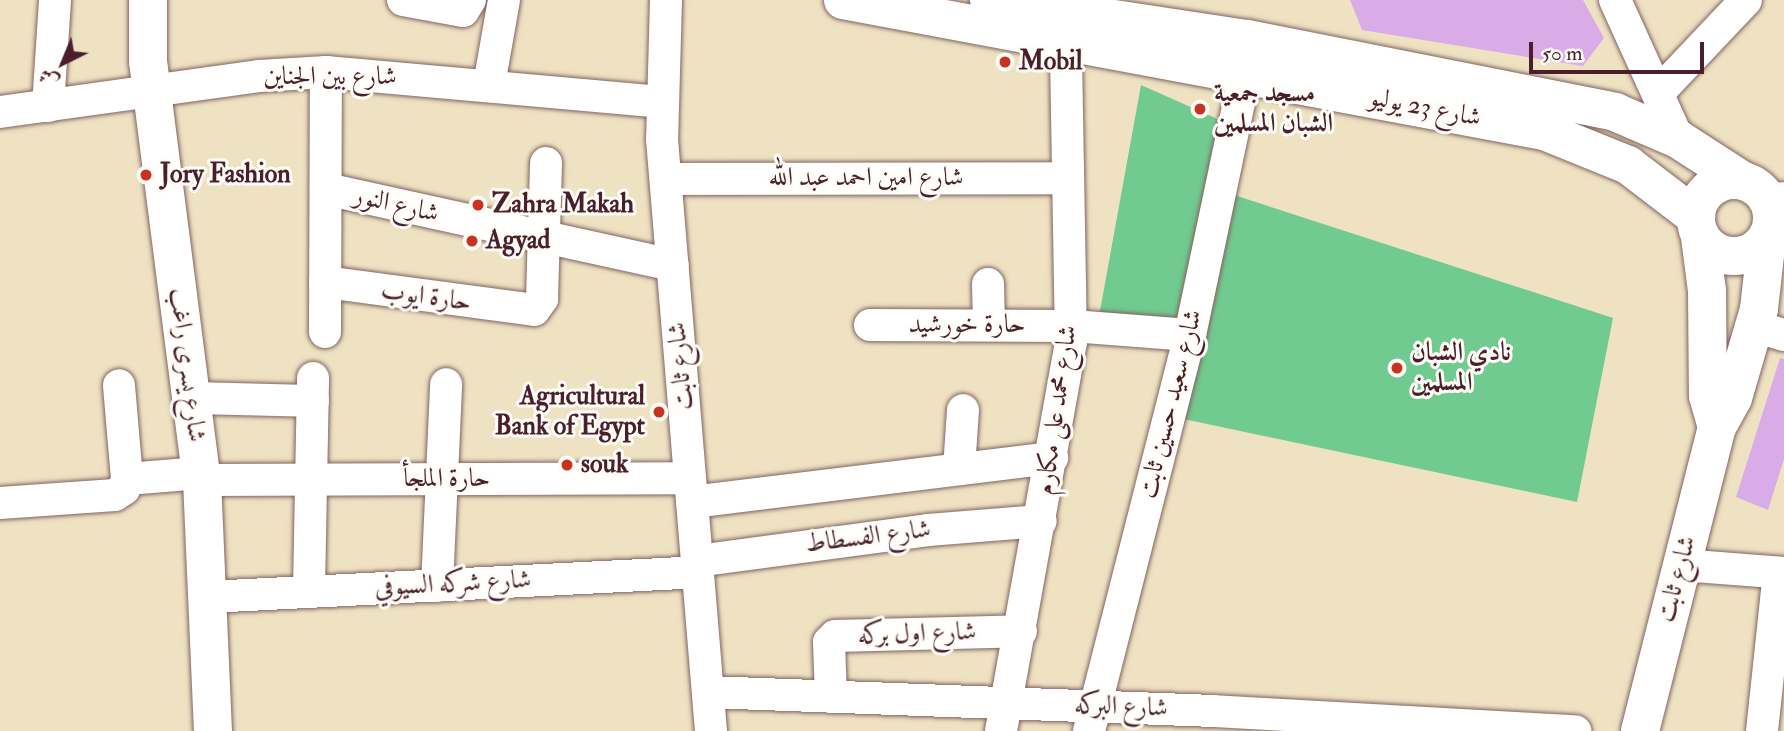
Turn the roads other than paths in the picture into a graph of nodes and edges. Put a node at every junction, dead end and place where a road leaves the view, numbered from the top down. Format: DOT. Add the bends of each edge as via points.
graph roads {
  1 [pos="55,0"];
  2 [pos="148,0"];
  3 [pos="403,0"];
  4 [pos="470,0"];
  5 [pos="504,0"];
  6 [pos="666,0"];
  7 [pos="843,0"];
  8 [pos="989,0"];
  9 [pos="1615,0"];
  10 [pos="1746,0"];
  11 [pos="1064,19"];
  12 [pos="326,72"];
  13 [pos="1245,74"];
  14 [pos="489,85"];
  15 [pos="1660,91"];
  16 [pos="152,94"];
  17 [pos="661,102"];
  18 [pos="48,106"];
  19 [pos="0,112"];
  20 [pos="1582,123"];
  21 [pos="1678,139"];
  22 [pos="546,163"];
  23 [pos="1066,178"];
  24 [pos="666,179"];
  25 [pos="1652,180"];
  26 [pos="326,189"];
  27 [pos="1765,193"];
  28 [pos="1698,227"];
  29 [pos="1767,238"];
  30 [pos="546,241"];
  31 [pos="673,265"];
  32 [pos="326,282"];
  33 [pos="988,284"];
  34 [pos="870,325"];
  35 [pos="989,325"];
  36 [pos="1072,326"];
  37 [pos="1769,330"];
  38 [pos="325,332"];
  39 [pos="1190,335"];
  40 [pos="446,384"];
  41 [pos="119,385"];
  42 [pos="191,398"];
  43 [pos="962,410"];
  44 [pos="1717,427"];
  45 [pos="1052,458"];
  46 [pos="959,468"];
  47 [pos="202,476"];
  48 [pos="127,479"];
  49 [pos="442,479"];
  50 [pos="312,480"];
  51 [pos="691,490"];
  52 [pos="0,503"];
  53 [pos="1041,521"];
  54 [pos="1681,565"];
  55 [pos="697,566"];
  56 [pos="1782,573"];
  57 [pos="437,586"];
  58 [pos="309,590"];
  59 [pos="208,597"];
  60 [pos="1021,631"];
  61 [pos="708,692"];
  62 [pos="831,697"];
  63 [pos="1003,717"];
  64 [pos="1092,718"];
  65 [pos="1212,721"];
  66 [pos="213,731"];
  67 [pos="711,731"];
  68 [pos="1575,731"];
  69 [pos="1640,731"];
  70 [pos="1762,731"];
  1 -- 18 [label="street"];
  2 -- 16 [label="main road, شارع يسرى راغب"];
  3 -- 4 [label="street" via="463,11"];
  5 -- 14 [label="street"];
  6 -- 17 [label="street, شارع ثابت"];
  7 -- 11 [label="main road, شارع 23 يوليو"];
  8 -- 11 [label="main road, شارع 23 يوليو"];
  9 -- 15 [label="street"];
  10 -- 15 [label="street"];
  11 -- 13 [label="main road, شارع 23 يوليو"];
  11 -- 20 [label="main road, شارع 23 يوليو" via="1248,39"];
  11 -- 23 [label="street, شارع محمد على مكارم"];
  12 -- 14 [label="street, شارع بين الجناين"];
  12 -- 16 [label="street, شارع بين الجناين" via="259,76"];
  12 -- 26 [label="street"];
  13 -- 20 [label="main road, شارع 23 يوليو"];
  13 -- 39 [label="street, شارع سعيد حسين ثابت"];
  14 -- 17 [label="street, شارع بين الجناين"];
  15 -- 21 [label="street"];
  16 -- 18 [label="street, شارع بين الجناين"];
  16 -- 42 [label="main road, شارع يسرى راغب"];
  17 -- 24 [label="street, شارع ثابت"];
  18 -- 19 [label="street, شارع بين الجناين"];
  20 -- 21 [label="main road, شارع 23 يوليو" via="1615,111"];
  20 -- 25 [label="main road, شارع 23 يوليو"];
  21 -- 25 [label="main road"];
  21 -- 27 [label="main road, شارع 23 يوليو"];
  22 -- 30 [label="street"];
  23 -- 24 [label="street, شارع امين احمد عبد الله"];
  23 -- 36 [label="street, شارع محمد على مكارم"];
  24 -- 31 [label="street, شارع ثابت"];
  25 -- 28 [label="main road, شارع 23 يوليو"];
  26 -- 30 [label="street, شارع النور"];
  26 -- 32 [label="street"];
  27 -- 28 [label="main road" via="1711,187"];
  27 -- 29 [label="main road" via="1773,219"];
  28 -- 29 [label="main road" via="1728,257 1751,253"];
  28 -- 44 [label="main road, شارع ثابت" via="1707,291 1708,396"];
  29 -- 37 [label="main road, شارع ثابت"];
  30 -- 31 [label="street, شارع النور"];
  30 -- 32 [label="street, حارة ايوب" via="542,299 527,311"];
  31 -- 51 [label="street, شارع ثابت"];
  32 -- 38 [label="street"];
  33 -- 35 [label="street"];
  34 -- 35 [label="street, حارة خورشيد"];
  35 -- 36 [label="street, حارة خورشيد"];
  36 -- 39 [label="street, حارة خورشيد"];
  36 -- 45 [label="street, شارع محمد على مكارم"];
  37 -- 44 [label="main road, شارع ثابت"];
  39 -- 64 [label="street, شارع سعيد حسين ثابت"];
  40 -- 49 [label="street"];
  41 -- 48 [label="street"];
  42 -- 47 [label="main road, شارع يسرى راغب"];
  42 -- 50 [label="street" via="313,390"];
  43 -- 46 [label="street"];
  44 -- 54 [label="main road, شارع ثابت"];
  45 -- 46 [label="street, حارة الملجأ"];
  45 -- 53 [label="street, شارع محمد على مكارم"];
  46 -- 51 [label="street, حارة الملجأ"];
  47 -- 48 [label="street, حارة الملجأ"];
  47 -- 50 [label="street, حارة الملجأ"];
  47 -- 59 [label="main road, شارع يسرى راغب"];
  48 -- 52 [label="street" via="115,495"];
  49 -- 50 [label="street, حارة الملجأ"];
  49 -- 51 [label="street, حارة الملجأ"];
  49 -- 57 [label="street"];
  50 -- 58 [label="street"];
  51 -- 55 [label="street, شارع ثابت"];
  53 -- 55 [label="street, شارع الفسطاط" via="928,530"];
  53 -- 60 [label="street, شارع محمد على مكارم"];
  54 -- 56 [label="street"];
  54 -- 69 [label="main road, شارع ثابت"];
  55 -- 57 [label="street, شارع شركه السيوفي"];
  55 -- 61 [label="street, شارع ثابت"];
  56 -- 70 [label="street"];
  57 -- 58 [label="street, شارع شركه السيوفي"];
  58 -- 59 [label="street, شارع شركه السيوفي"];
  59 -- 66 [label="main road, شارع يسرى راغب"];
  60 -- 62 [label="street, شارع اول بركه" via="835,636 829,642"];
  60 -- 63 [label="street, شارع محمد على مكارم"];
  61 -- 62 [label="street, شارع البركه"];
  61 -- 67 [label="street, شارع ثابت"];
  62 -- 63 [label="street, شارع البركه"];
  63 -- 64 [label="street, شارع البركه"];
  64 -- 65 [label="street, شارع البركه"];
  65 -- 68 [label="street, شارع البركه"];
}
